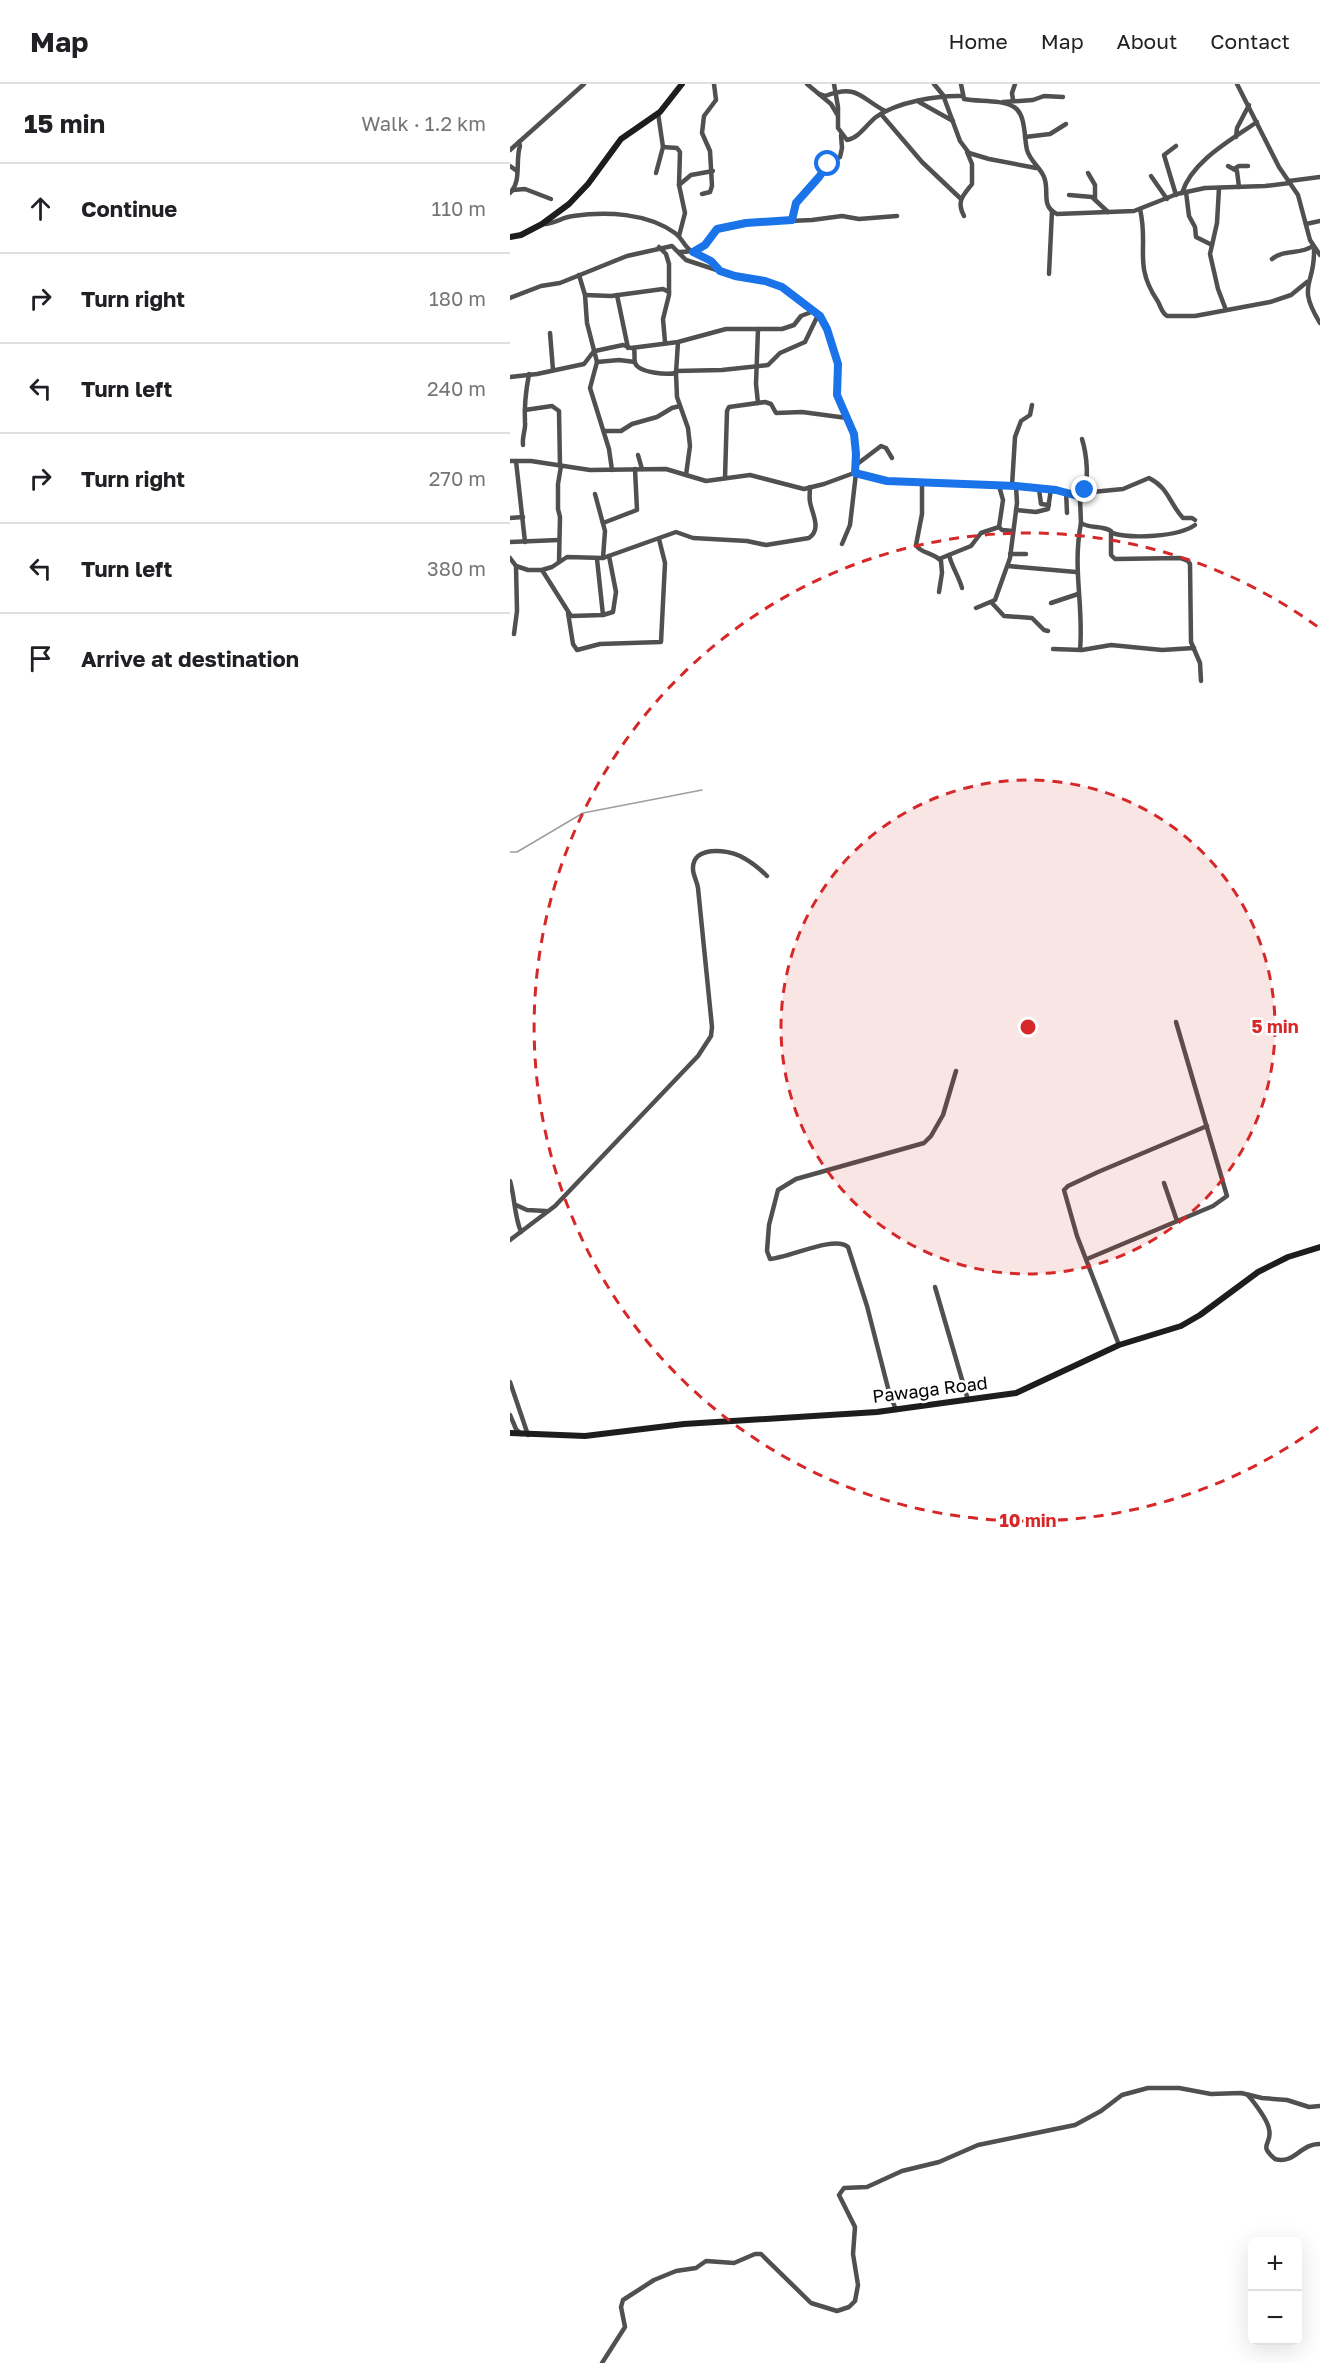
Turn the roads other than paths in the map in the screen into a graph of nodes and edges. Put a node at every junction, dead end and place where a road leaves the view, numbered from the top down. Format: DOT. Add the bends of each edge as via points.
graph roads {
  1 [pos="584,84"];
  2 [pos="682,84"];
  3 [pos="714,84"];
  4 [pos="807,84"];
  5 [pos="934,84"];
  6 [pos="961,84"];
  7 [pos="1015,84"];
  8 [pos="1237,84"];
  9 [pos="834,86"];
  10 [pos="819,94"];
  11 [pos="943,95"];
  12 [pos="963,96"];
  13 [pos="1063,97"];
  14 [pos="1013,100"];
  15 [pos="916,102"];
  16 [pos="1000,103"];
  17 [pos="1249,105"];
  18 [pos="658,113"];
  19 [pos="884,113"];
  20 [pos="837,115"];
  21 [pos="953,121"];
  22 [pos="1257,122"];
  23 [pos="1066,124"];
  24 [pos="841,134"];
  25 [pos="1024,137"];
  26 [pos="1236,137"];
  27 [pos="519,142"];
  28 [pos="1176,146"];
  29 [pos="663,147"];
  30 [pos="966,149"];
  31 [pos="510,150"];
  32 [pos="1028,151"];
  33 [pos="1022,165"];
  34 [pos="510,166"];
  35 [pos="1228,166"];
  36 [pos="1248,166"];
  37 [pos="1038,169"];
  38 [pos="1234,169"];
  39 [pos="517,171"];
  40 [pos="713,171"];
  41 [pos="656,173"];
  42 [pos="1088,173"];
  43 [pos="1151,176"];
  44 [pos="1320,177"];
  45 [pos="1289,182"];
  46 [pos="680,185"];
  47 [pos="1239,187"];
  48 [pos="1219,188"];
  49 [pos="512,189"];
  50 [pos="1181,193"];
  51 [pos="702,194"];
  52 [pos="1069,195"];
  53 [pos="960,198"];
  54 [pos="551,199"];
  55 [pos="1095,199"];
  56 [pos="1167,199"];
  57 [pos="1140,209"];
  58 [pos="1052,212"];
  59 [pos="1108,212"];
  60 [pos="897,216"];
  61 [pos="964,216"];
  62 [pos="792,220"];
  63 [pos="1320,220"];
  64 [pos="542,224"];
  65 [pos="1306,224"];
  66 [pos="510,237"];
  67 [pos="679,237"];
  68 [pos="1212,246"];
  69 [pos="1313,246"];
  70 [pos="659,247"];
  71 [pos="679,252"];
  72 [pos="693,252"];
  73 [pos="1320,255"];
  74 [pos="1272,259"];
  75 [pos="720,271"];
  76 [pos="1049,274"];
  77 [pos="579,275"];
  78 [pos="1307,282"];
  79 [pos="669,292"];
  80 [pos="585,296"];
  81 [pos="617,296"];
  82 [pos="510,298"];
  83 [pos="1226,310"];
  84 [pos="816,313"];
  85 [pos="1320,323"];
  86 [pos="758,329"];
  87 [pos="550,333"];
  88 [pos="665,342"];
  89 [pos="678,342"];
  90 [pos="631,348"];
  91 [pos="595,351"];
  92 [pos="597,362"];
  93 [pos="635,362"];
  94 [pos="756,366"];
  95 [pos="553,370"];
  96 [pos="676,372"];
  97 [pos="530,374"];
  98 [pos="510,377"];
  99 [pos="758,403"];
  100 [pos="1032,405"];
  101 [pos="680,406"];
  102 [pos="525,410"];
  103 [pos="847,418"];
  104 [pos="604,431"];
  105 [pos="1082,439"];
  106 [pos="523,445"];
  107 [pos="638,456"];
  108 [pos="892,458"];
  109 [pos="513,461"];
  110 [pos="856,465"];
  111 [pos="560,466"];
  112 [pos="635,469"];
  113 [pos="642,469"];
  114 [pos="612,470"];
  115 [pos="856,473"];
  116 [pos="686,475"];
  117 [pos="725,478"];
  118 [pos="922,482"];
  119 [pos="999,485"];
  120 [pos="1014,486"];
  121 [pos="810,488"];
  122 [pos="1040,489"];
  123 [pos="1051,489"];
  124 [pos="1066,491"];
  125 [pos="595,494"];
  126 [pos="1080,495"];
  127 [pos="1049,505"];
  128 [pos="1016,510"];
  129 [pos="1067,513"];
  130 [pos="523,517"];
  131 [pos="510,518"];
  132 [pos="603,523"];
  133 [pos="1081,523"];
  134 [pos="999,527"];
  135 [pos="1013,531"];
  136 [pos="1112,533"];
  137 [pos="659,539"];
  138 [pos="559,540"];
  139 [pos="510,542"];
  140 [pos="525,542"];
  141 [pos="843,544"];
  142 [pos="1010,554"];
  143 [pos="1026,554"];
  144 [pos="949,555"];
  145 [pos="603,558"];
  146 [pos="939,559"];
  147 [pos="511,560"];
  148 [pos="559,562"];
  149 [pos="1008,566"];
  150 [pos="516,567"];
  151 [pos="510,568"];
  152 [pos="542,570"];
  153 [pos="1076,572"];
  154 [pos="962,588"];
  155 [pos="939,592"];
  156 [pos="1078,594"];
  157 [pos="992,603"];
  158 [pos="1051,603"];
  159 [pos="976,608"];
  160 [pos="568,613"];
  161 [pos="603,615"];
  162 [pos="1048,631"];
  163 [pos="514,634"];
  164 [pos="1194,648"];
  165 [pos="1053,649"];
  166 [pos="1080,650"];
  167 [pos="1201,681"];
  168 [pos="767,876"];
  169 [pos="1176,1022"];
  170 [pos="956,1071"];
  171 [pos="1207,1126"];
  172 [pos="510,1181"];
  173 [pos="1164,1184"];
  174 [pos="516,1205"];
  175 [pos="549,1211"];
  176 [pos="1178,1221"];
  177 [pos="521,1232"];
  178 [pos="510,1240"];
  179 [pos="1320,1248"];
  180 [pos="1087,1259"];
  181 [pos="935,1287"];
  182 [pos="1119,1345"];
  183 [pos="510,1382"];
  184 [pos="968,1400"];
  185 [pos="896,1410"];
  186 [pos="510,1415"];
  187 [pos="510,1433"];
  188 [pos="524,1434"];
  189 [pos="1247,2094"];
  190 [pos="1320,2106"];
  191 [pos="1320,2144"];
  192 [pos="602,2363"];
  1 -- 27 [label="street"];
  2 -- 18 [label="main road"];
  3 -- 40 [label="street" via="716,100 704,116 702,133"];
  4 -- 10 [label="street"];
  5 -- 11 [label="street"];
  6 -- 12 [label="street"];
  7 -- 14 [label="street"];
  8 -- 17 [label="street"];
  9 -- 10 [label="street" via="825,96"];
  9 -- 19 [label="street" via="851,86"];
  9 -- 20 [label="street"];
  10 -- 20 [label="street"];
  11 -- 12 [label="street"];
  11 -- 15 [label="street"];
  11 -- 21 [label="street"];
  12 -- 16 [label="street"];
  13 -- 14 [label="street"];
  14 -- 16 [label="street"];
  15 -- 19 [label="street"];
  15 -- 21 [label="street"];
  16 -- 25 [label="street" via="1020,112"];
  17 -- 22 [label="street"];
  17 -- 26 [label="street"];
  18 -- 29 [label="street"];
  18 -- 64 [label="main road" via="621,139 576,197"];
  19 -- 24 [label="street" via="853,138 847,140"];
  19 -- 53 [label="street" via="922,162"];
  20 -- 24 [label="street"];
  21 -- 30 [label="street"];
  22 -- 26 [label="street"];
  22 -- 45 [label="street"];
  23 -- 25 [label="street" via="1050,134"];
  24 -- 62 [label="street" via="840,157 825,165 796,203"];
  25 -- 32 [label="street"];
  26 -- 50 [label="street" via="1200,164"];
  27 -- 31 [label="street"];
  27 -- 39 [label="street"];
  28 -- 50 [label="street" via="1164,155"];
  29 -- 41 [label="street"];
  29 -- 46 [label="street" via="680,150"];
  30 -- 33 [label="street" via="981,158"];
  30 -- 53 [label="street" via="972,164 972,184"];
  32 -- 33 [label="street"];
  32 -- 37 [label="street"];
  33 -- 37 [label="street"];
  34 -- 39 [label="street"];
  35 -- 38 [label="street"];
  36 -- 38 [label="street"];
  37 -- 58 [label="street" via="1044,177 1047,205"];
  38 -- 47 [label="street"];
  39 -- 49 [label="street"];
  40 -- 46 [label="street" via="690,176"];
  40 -- 51 [label="street" via="712,189"];
  42 -- 55 [label="street" via="1095,185"];
  43 -- 56 [label="street"];
  44 -- 45 [label="street"];
  45 -- 47 [label="street"];
  45 -- 65 [label="street" via="1298,195"];
  46 -- 67 [label="street" via="685,213"];
  47 -- 48 [label="street"];
  48 -- 50 [label="street"];
  48 -- 68 [label="street"];
  49 -- 54 [label="street" via="525,189"];
  50 -- 56 [label="street"];
  50 -- 68 [label="street" via="1196,237"];
  52 -- 55 [label="street"];
  53 -- 61 [label="street"];
  55 -- 59 [label="street"];
  56 -- 57 [label="street"];
  57 -- 59 [label="street"];
  57 -- 83 [label="street" via="1144,227 1143,269 1164,315 1195,316"];
  58 -- 59 [label="street"];
  58 -- 76 [label="street"];
  60 -- 62 [label="street"];
  62 -- 72 [label="street" via="717,229 705,245"];
  63 -- 65 [label="street"];
  64 -- 66 [label="main road"];
  64 -- 67 [label="street" via="570,216 631,216 648,220"];
  65 -- 69 [label="street"];
  67 -- 72 [label="street"];
  68 -- 83 [label="street" via="1211,262"];
  69 -- 73 [label="street"];
  69 -- 74 [label="street"];
  69 -- 78 [label="street" via="1314,260"];
  70 -- 71 [label="street" via="673,246"];
  70 -- 77 [label="street"];
  70 -- 79 [label="street" via="669,262"];
  71 -- 72 [label="street"];
  71 -- 75 [label="street" via="686,260"];
  72 -- 75 [label="street"];
  75 -- 84 [label="street" via="782,287"];
  77 -- 80 [label="street"];
  77 -- 82 [label="street"];
  78 -- 83 [label="street" via="1281,299"];
  78 -- 85 [label="street" via="1306,295"];
  79 -- 81 [label="street" via="663,289"];
  79 -- 88 [label="street" via="663,319"];
  80 -- 81 [label="street"];
  80 -- 91 [label="street"];
  81 -- 90 [label="street"];
  84 -- 86 [label="street" via="804,314 796,324 783,329"];
  84 -- 94 [label="street" via="805,342 780,353 768,365"];
  84 -- 103 [label="street" via="827,329 836,356 840,371 837,395"];
  86 -- 89 [label="street" via="726,330"];
  86 -- 94 [label="street"];
  87 -- 95 [label="street"];
  88 -- 89 [label="street"];
  88 -- 90 [label="street"];
  89 -- 96 [label="street"];
  90 -- 91 [label="street" via="623,345"];
  90 -- 93 [label="street"];
  91 -- 92 [label="street"];
  91 -- 95 [label="street" via="584,364"];
  92 -- 93 [label="street"];
  92 -- 104 [label="street" via="590,388"];
  93 -- 96 [label="street" via="658,373"];
  94 -- 96 [label="street"];
  94 -- 99 [label="street"];
  95 -- 97 [label="street"];
  96 -- 101 [label="street"];
  97 -- 98 [label="street"];
  97 -- 102 [label="street"];
  99 -- 103 [label="street" via="771,404 776,413"];
  99 -- 117 [label="street" via="728,409"];
  100 -- 120 [label="street" via="1015,437"];
  101 -- 104 [label="street" via="621,431"];
  101 -- 116 [label="street" via="690,446"];
  102 -- 106 [label="street"];
  102 -- 111 [label="street" via="552,406 559,411"];
  103 -- 110 [label="street" via="855,438"];
  104 -- 114 [label="street"];
  105 -- 126 [label="street" via="1086,484"];
  107 -- 113 [label="street"];
  108 -- 110 [label="street" via="889,450 881,446"];
  109 -- 111 [label="street"];
  109 -- 130 [label="street"];
  110 -- 115 [label="street"];
  111 -- 114 [label="street"];
  111 -- 138 [label="street"];
  112 -- 113 [label="street"];
  112 -- 114 [label="street"];
  112 -- 132 [label="street" via="637,510"];
  113 -- 116 [label="street" via="666,469"];
  115 -- 118 [label="street" via="887,481"];
  115 -- 121 [label="street"];
  115 -- 141 [label="street" via="850,525"];
  116 -- 117 [label="street" via="706,481"];
  117 -- 121 [label="street" via="750,475"];
  118 -- 119 [label="street"];
  118 -- 146 [label="street" via="922,514 916,545"];
  119 -- 120 [label="street"];
  119 -- 134 [label="street" via="1003,500"];
  120 -- 122 [label="street"];
  120 -- 128 [label="street"];
  121 -- 137 [label="street" via="816,520 809,538 766,544 693,538 676,532"];
  122 -- 123 [label="street"];
  122 -- 127 [label="street" via="1041,504"];
  123 -- 124 [label="street"];
  123 -- 127 [label="street"];
  124 -- 126 [label="street"];
  124 -- 129 [label="street"];
  125 -- 132 [label="street"];
  126 -- 133 [label="street"];
  126 -- 136 [label="street" via="1123,489 1149,478 1168,492 1183,518 1192,518 1195,523 1182,531 1141,537"];
  127 -- 128 [label="street" via="1040,512"];
  128 -- 135 [label="street"];
  130 -- 131 [label="street"];
  130 -- 140 [label="street"];
  132 -- 145 [label="street"];
  133 -- 136 [label="street"];
  133 -- 153 [label="street"];
  134 -- 135 [label="street"];
  134 -- 144 [label="street" via="981,533 971,546"];
  135 -- 142 [label="street"];
  136 -- 164 [label="street" via="1111,555 1115,559 1168,557 1188,561 1192,569"];
  137 -- 145 [label="street"];
  137 -- 160 [label="street" via="665,563 660,642 600,644 577,650"];
  138 -- 140 [label="street"];
  138 -- 148 [label="street"];
  139 -- 140 [label="street"];
  142 -- 143 [label="street"];
  142 -- 149 [label="street"];
  144 -- 146 [label="street"];
  144 -- 154 [label="street"];
  145 -- 148 [label="street" via="573,556"];
  145 -- 161 [label="street"];
  145 -- 161 [label="street" via="616,587 613,612"];
  146 -- 155 [label="street"];
  147 -- 150 [label="street"];
  148 -- 152 [label="street"];
  149 -- 153 [label="street"];
  149 -- 157 [label="street"];
  150 -- 151 [label="street"];
  150 -- 152 [label="street"];
  150 -- 163 [label="street"];
  152 -- 160 [label="street"];
  153 -- 156 [label="street"];
  156 -- 158 [label="street"];
  156 -- 166 [label="street"];
  157 -- 159 [label="street"];
  157 -- 162 [label="street" via="1004,616 1032,618"];
  160 -- 161 [label="street" via="575,617"];
  164 -- 166 [label="street" via="1162,650 1111,645"];
  164 -- 167 [label="street"];
  165 -- 166 [label="street"];
  168 -- 175 [label="street" via="731,853 705,852 695,859 711,1036 698,1056"];
  169 -- 171 [label="street"];
  170 -- 185 [label="street" via="940,1122 924,1143 787,1184 776,1194 769,1225 770,1259 843,1243 848,1247"];
  171 -- 176 [label="street" via="1227,1196"];
  171 -- 180 [label="street" via="1065,1188 1064,1195"];
  172 -- 174 [label="street"];
  173 -- 176 [label="street"];
  174 -- 175 [label="street"];
  174 -- 177 [label="street" via="515,1217"];
  175 -- 177 [label="street"];
  176 -- 180 [label="street"];
  177 -- 178 [label="street"];
  179 -- 182 [label="main road, Pawaga Road" via="1288,1257 1258,1272 1181,1326"];
  180 -- 182 [label="street"];
  181 -- 184 [label="street"];
  182 -- 184 [label="main road, Pawaga Road" via="1025,1390"];
  183 -- 188 [label="street"];
  184 -- 185 [label="main road, Pawaga Road"];
  185 -- 188 [label="main road, Pawaga Road" via="684,1424 585,1436"];
  186 -- 188 [label="street" via="516,1429"];
  187 -- 188 [label="main road, Pawaga Road"];
  189 -- 190 [label="street"];
  189 -- 191 [label="street" via="1268,2125 1265,2146 1275,2159 1289,2159 1307,2145"];
  189 -- 192 [label="street" via="1203,2094 1163,2087 1127,2092 1075,2125 978,2145 871,2185 844,2188 839,2195 855,2227 853,2254 858,2284 855,2301 849,2307 837,2311 812,2303 761,2254 734,2263 708,2260 696,2268 654,2280 623,2300 625,2327"];
}
